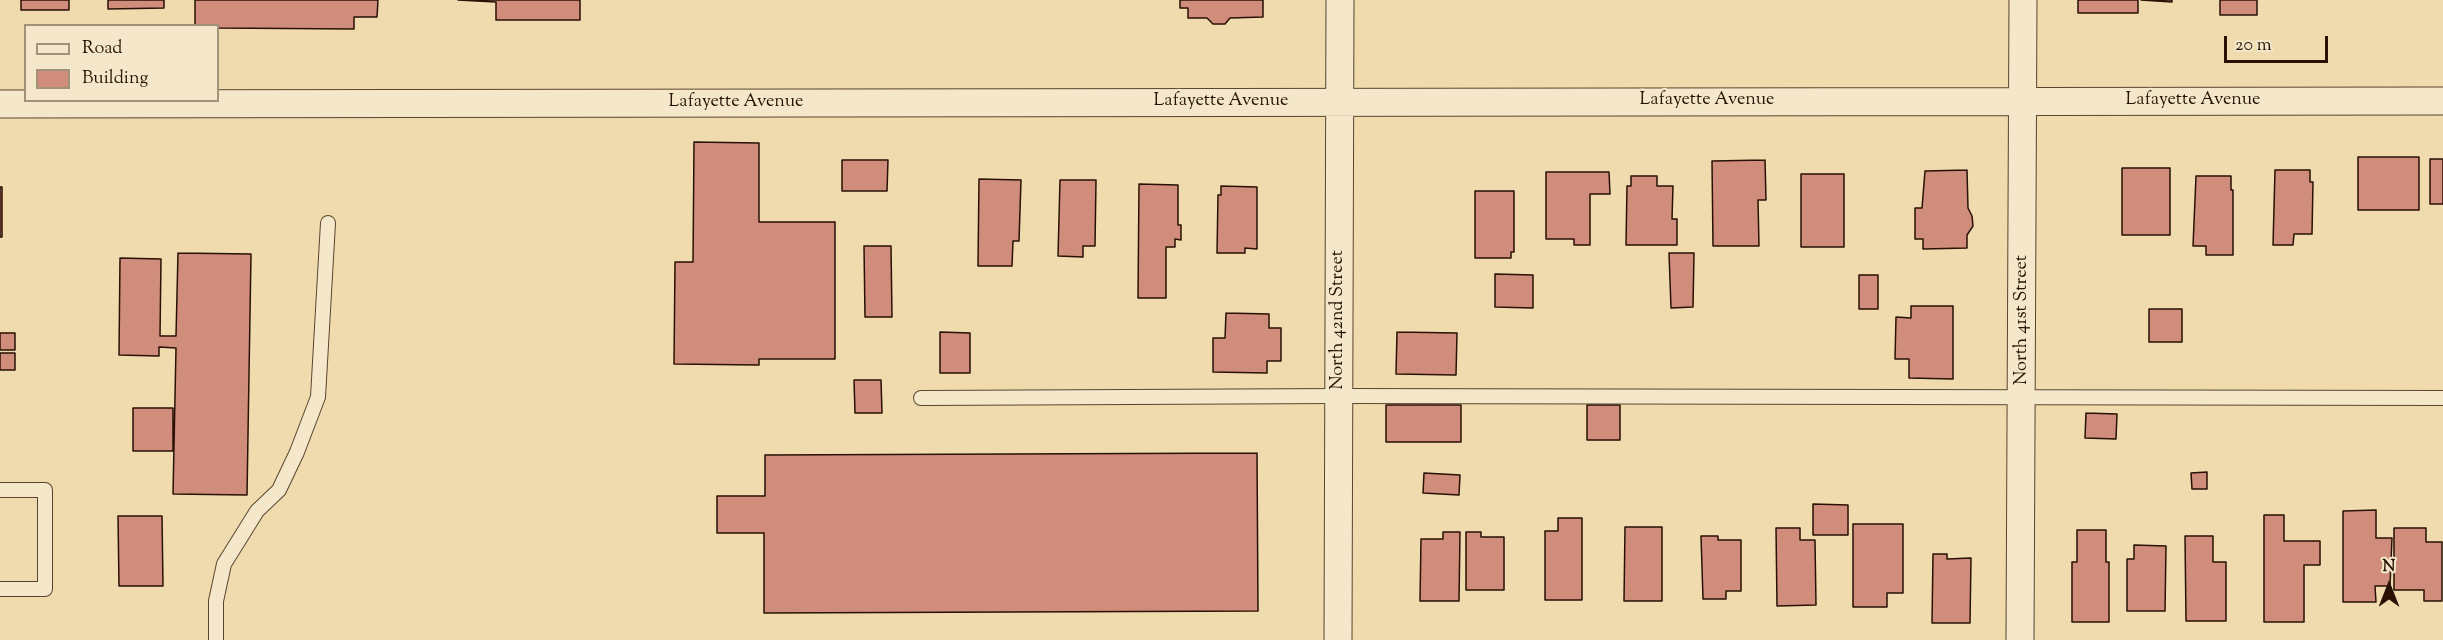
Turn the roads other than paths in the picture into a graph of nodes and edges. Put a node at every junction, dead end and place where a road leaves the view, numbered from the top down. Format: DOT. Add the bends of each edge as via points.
graph roads {
  1 [pos="1340,0"];
  2 [pos="2023,0"];
  3 [pos="1339,101"];
  4 [pos="2023,101"];
  5 [pos="2443,101"];
  6 [pos="0,104"];
  7 [pos="328,223"];
  8 [pos="1339,396"];
  9 [pos="2023,397"];
  10 [pos="921,398"];
  11 [pos="2443,398"];
  12 [pos="0,490"];
  13 [pos="0,589"];
  14 [pos="216,640"];
  15 [pos="1338,640"];
  16 [pos="2020,640"];
  1 -- 3 [label="street, North 42nd Street"];
  2 -- 4 [label="street, North 41st Street"];
  3 -- 4 [label="street, Lafayette Avenue"];
  3 -- 6 [label="street, Lafayette Avenue"];
  3 -- 8 [label="street, North 42nd Street"];
  4 -- 5 [label="street, Lafayette Avenue"];
  4 -- 9 [label="street, North 41st Street"];
  7 -- 14 [label="lane" via="318,397 279,490 257,511 224,564 216,601"];
  8 -- 9 [label="lane"];
  8 -- 10 [label="lane"];
  8 -- 15 [label="street, North 42nd Street"];
  9 -- 11 [label="lane"];
  9 -- 16 [label="street, North 41st Street"];
  12 -- 13 [label="lane" via="45,489 45,589"];
}
